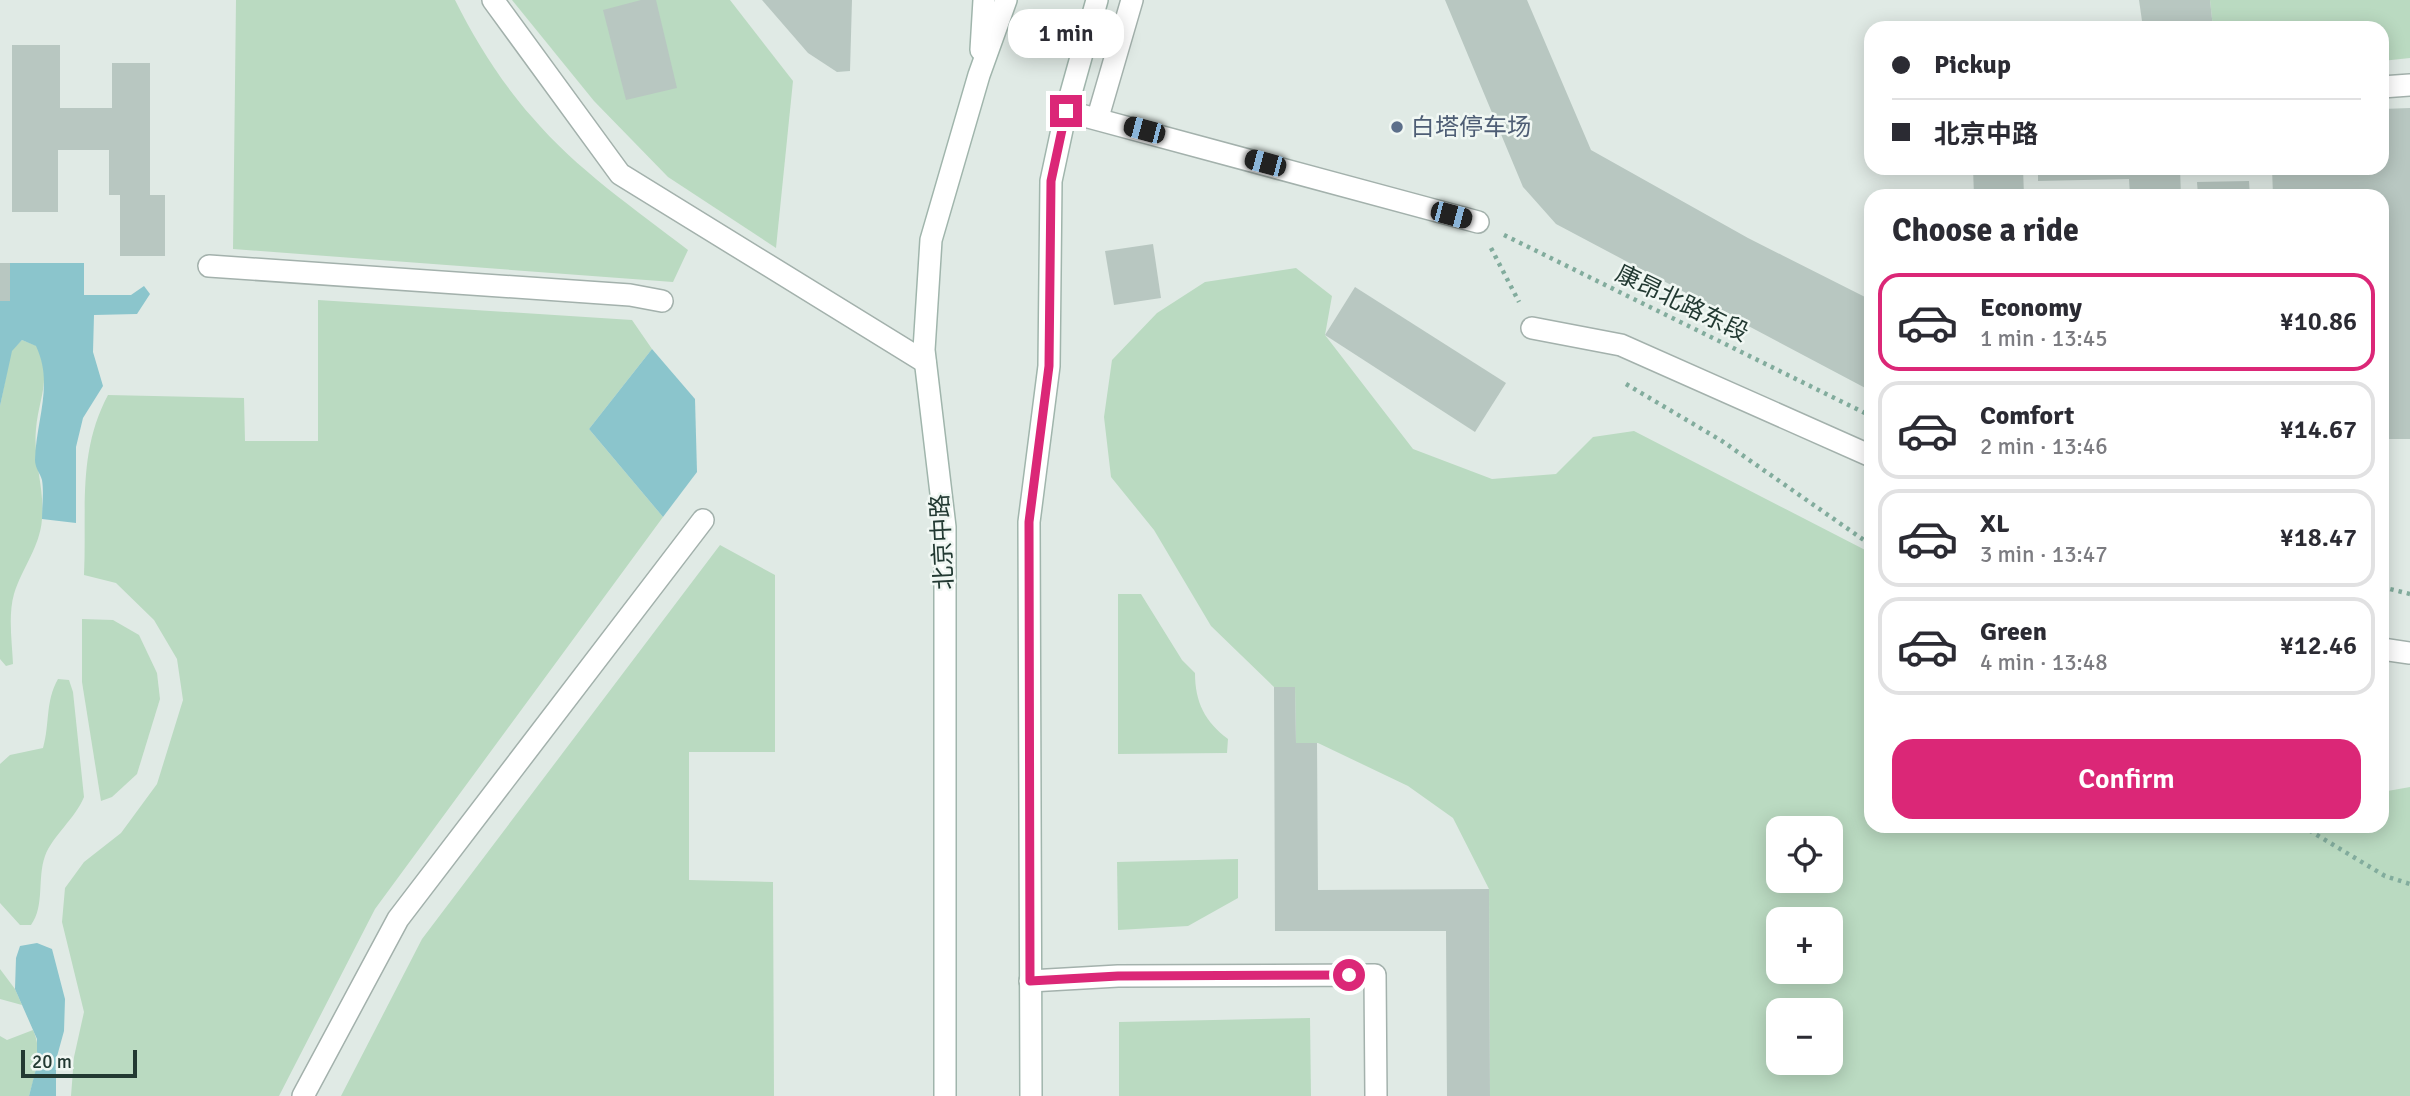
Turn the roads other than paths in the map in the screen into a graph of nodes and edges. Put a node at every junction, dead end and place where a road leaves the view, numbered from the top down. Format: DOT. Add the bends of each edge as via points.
graph roads {
  1 [pos="493,0"];
  2 [pos="984,0"];
  3 [pos="1006,0"];
  4 [pos="1097,0"];
  5 [pos="1132,0"];
  6 [pos="979,75"];
  7 [pos="2410,85"];
  8 [pos="2389,86"];
  9 [pos="1066,111"];
  10 [pos="1098,117"];
  11 [pos="1478,222"];
  12 [pos="209,266"];
  13 [pos="662,302"];
  14 [pos="1532,328"];
  15 [pos="925,362"];
  16 [pos="1864,453"];
  17 [pos="703,520"];
  18 [pos="2389,650"];
  19 [pos="2410,653"];
  20 [pos="1030,981"];
  21 [pos="303,1096"];
  22 [pos="946,1096"];
  23 [pos="1031,1096"];
  24 [pos="1376,1096"];
  1 -- 15 [label="main road" via="620,174"];
  2 -- 6 [label="main road"];
  3 -- 6 [label="main road, 北京中路"];
  4 -- 9 [label="main road"];
  5 -- 10 [label="main road"];
  6 -- 15 [label="main road, 北京中路" via="931,240"];
  7 -- 8 [label="main road"];
  9 -- 10 [label="main road"];
  9 -- 20 [label="main road" via="1051,181 1049,366 1029,522"];
  10 -- 11 [label="main road"];
  12 -- 13 [label="main road" via="630,295"];
  14 -- 16 [label="main road" via="1622,345"];
  15 -- 22 [label="main road, 北京中路" via="945,527"];
  17 -- 21 [label="main road" via="398,919"];
  18 -- 19 [label="main road"];
  20 -- 23 [label="main road"];
  20 -- 24 [label="main road" via="1375,975"];
}
